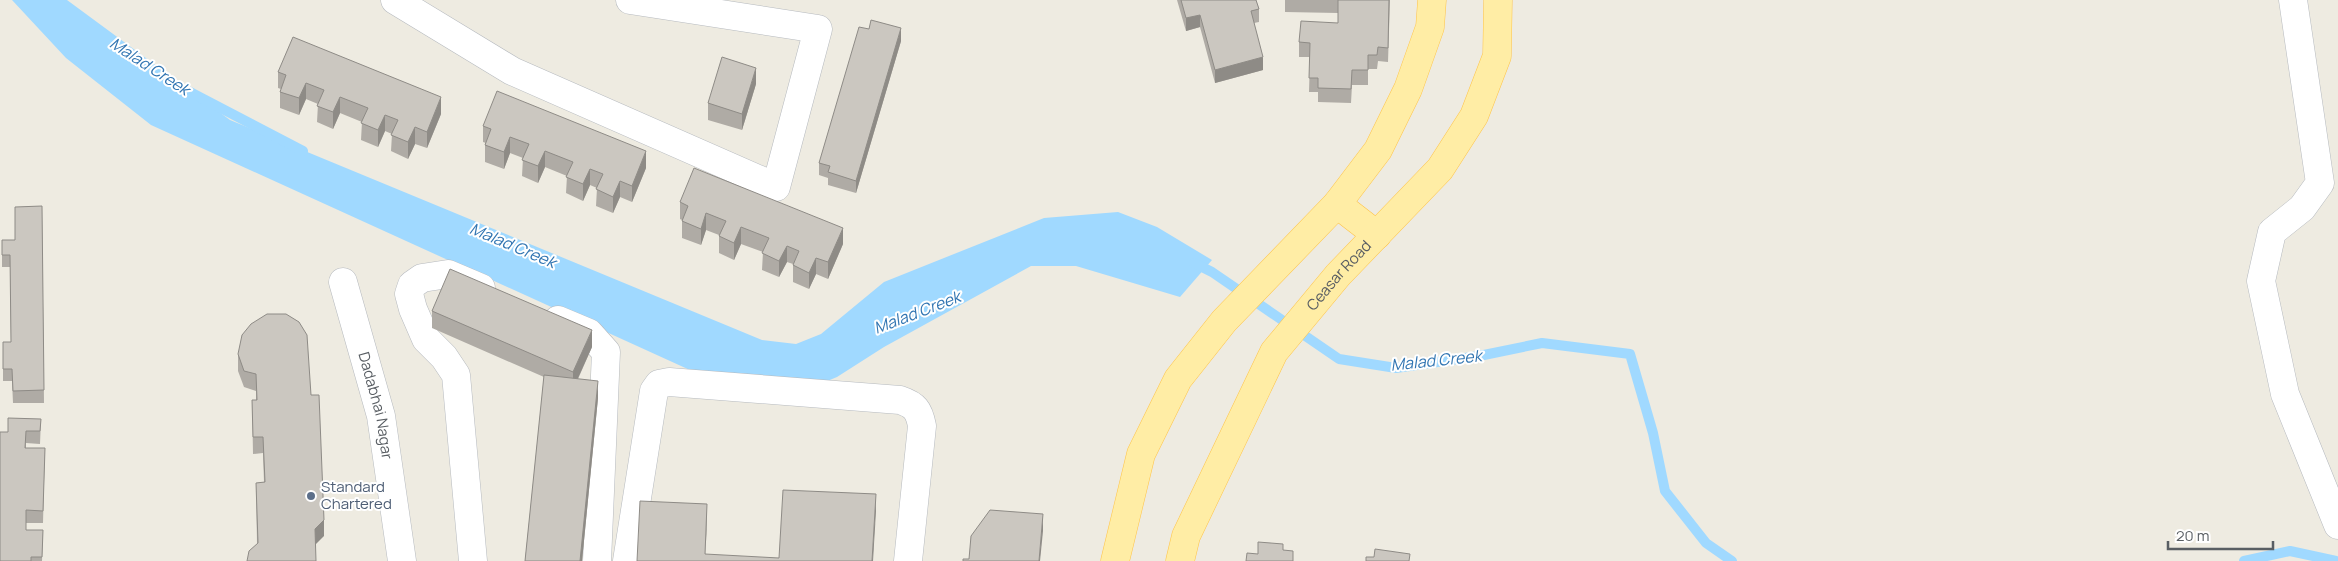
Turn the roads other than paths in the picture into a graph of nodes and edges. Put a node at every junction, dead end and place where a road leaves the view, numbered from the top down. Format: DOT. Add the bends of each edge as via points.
graph roads {
  1 [pos="395,0"];
  2 [pos="630,0"];
  3 [pos="1432,0"];
  4 [pos="1498,0"];
  5 [pos="2293,0"];
  6 [pos="1337,204"];
  7 [pos="1377,234"];
  8 [pos="343,282"];
  9 [pos="501,296"];
  10 [pos="536,311"];
  11 [pos="2338,525"];
  12 [pos="402,561"];
  13 [pos="473,561"];
  14 [pos="597,561"];
  15 [pos="627,561"];
  16 [pos="908,561"];
  17 [pos="1115,561"];
  18 [pos="1180,561"];
  1 -- 2 [label="street" via="512,71 776,187 818,29"];
  3 -- 6 [label="main road" via="1430,27 1408,89 1378,150"];
  4 -- 7 [label="main road, Ceasar Road" via="1497,56 1474,116 1440,169"];
  5 -- 11 [label="street" via="2320,184 2302,208 2272,232 2261,281 2285,394"];
  6 -- 7 [label="main road"];
  6 -- 17 [label="main road" via="1229,316 1178,379 1141,454"];
  7 -- 18 [label="main road, Ceasar Road" via="1274,352 1186,536"];
  8 -- 12 [label="street, Dadabhai Nagar" via="381,416"];
  9 -- 13 [label="street" via="448,274 422,278 412,285 409,294 426,339 456,374"];
  10 -- 14 [label="street" via="589,333 606,352"];
  15 -- 16 [label="street" via="654,391 660,384 669,382 900,400 912,404 919,412 922,426"];
}
